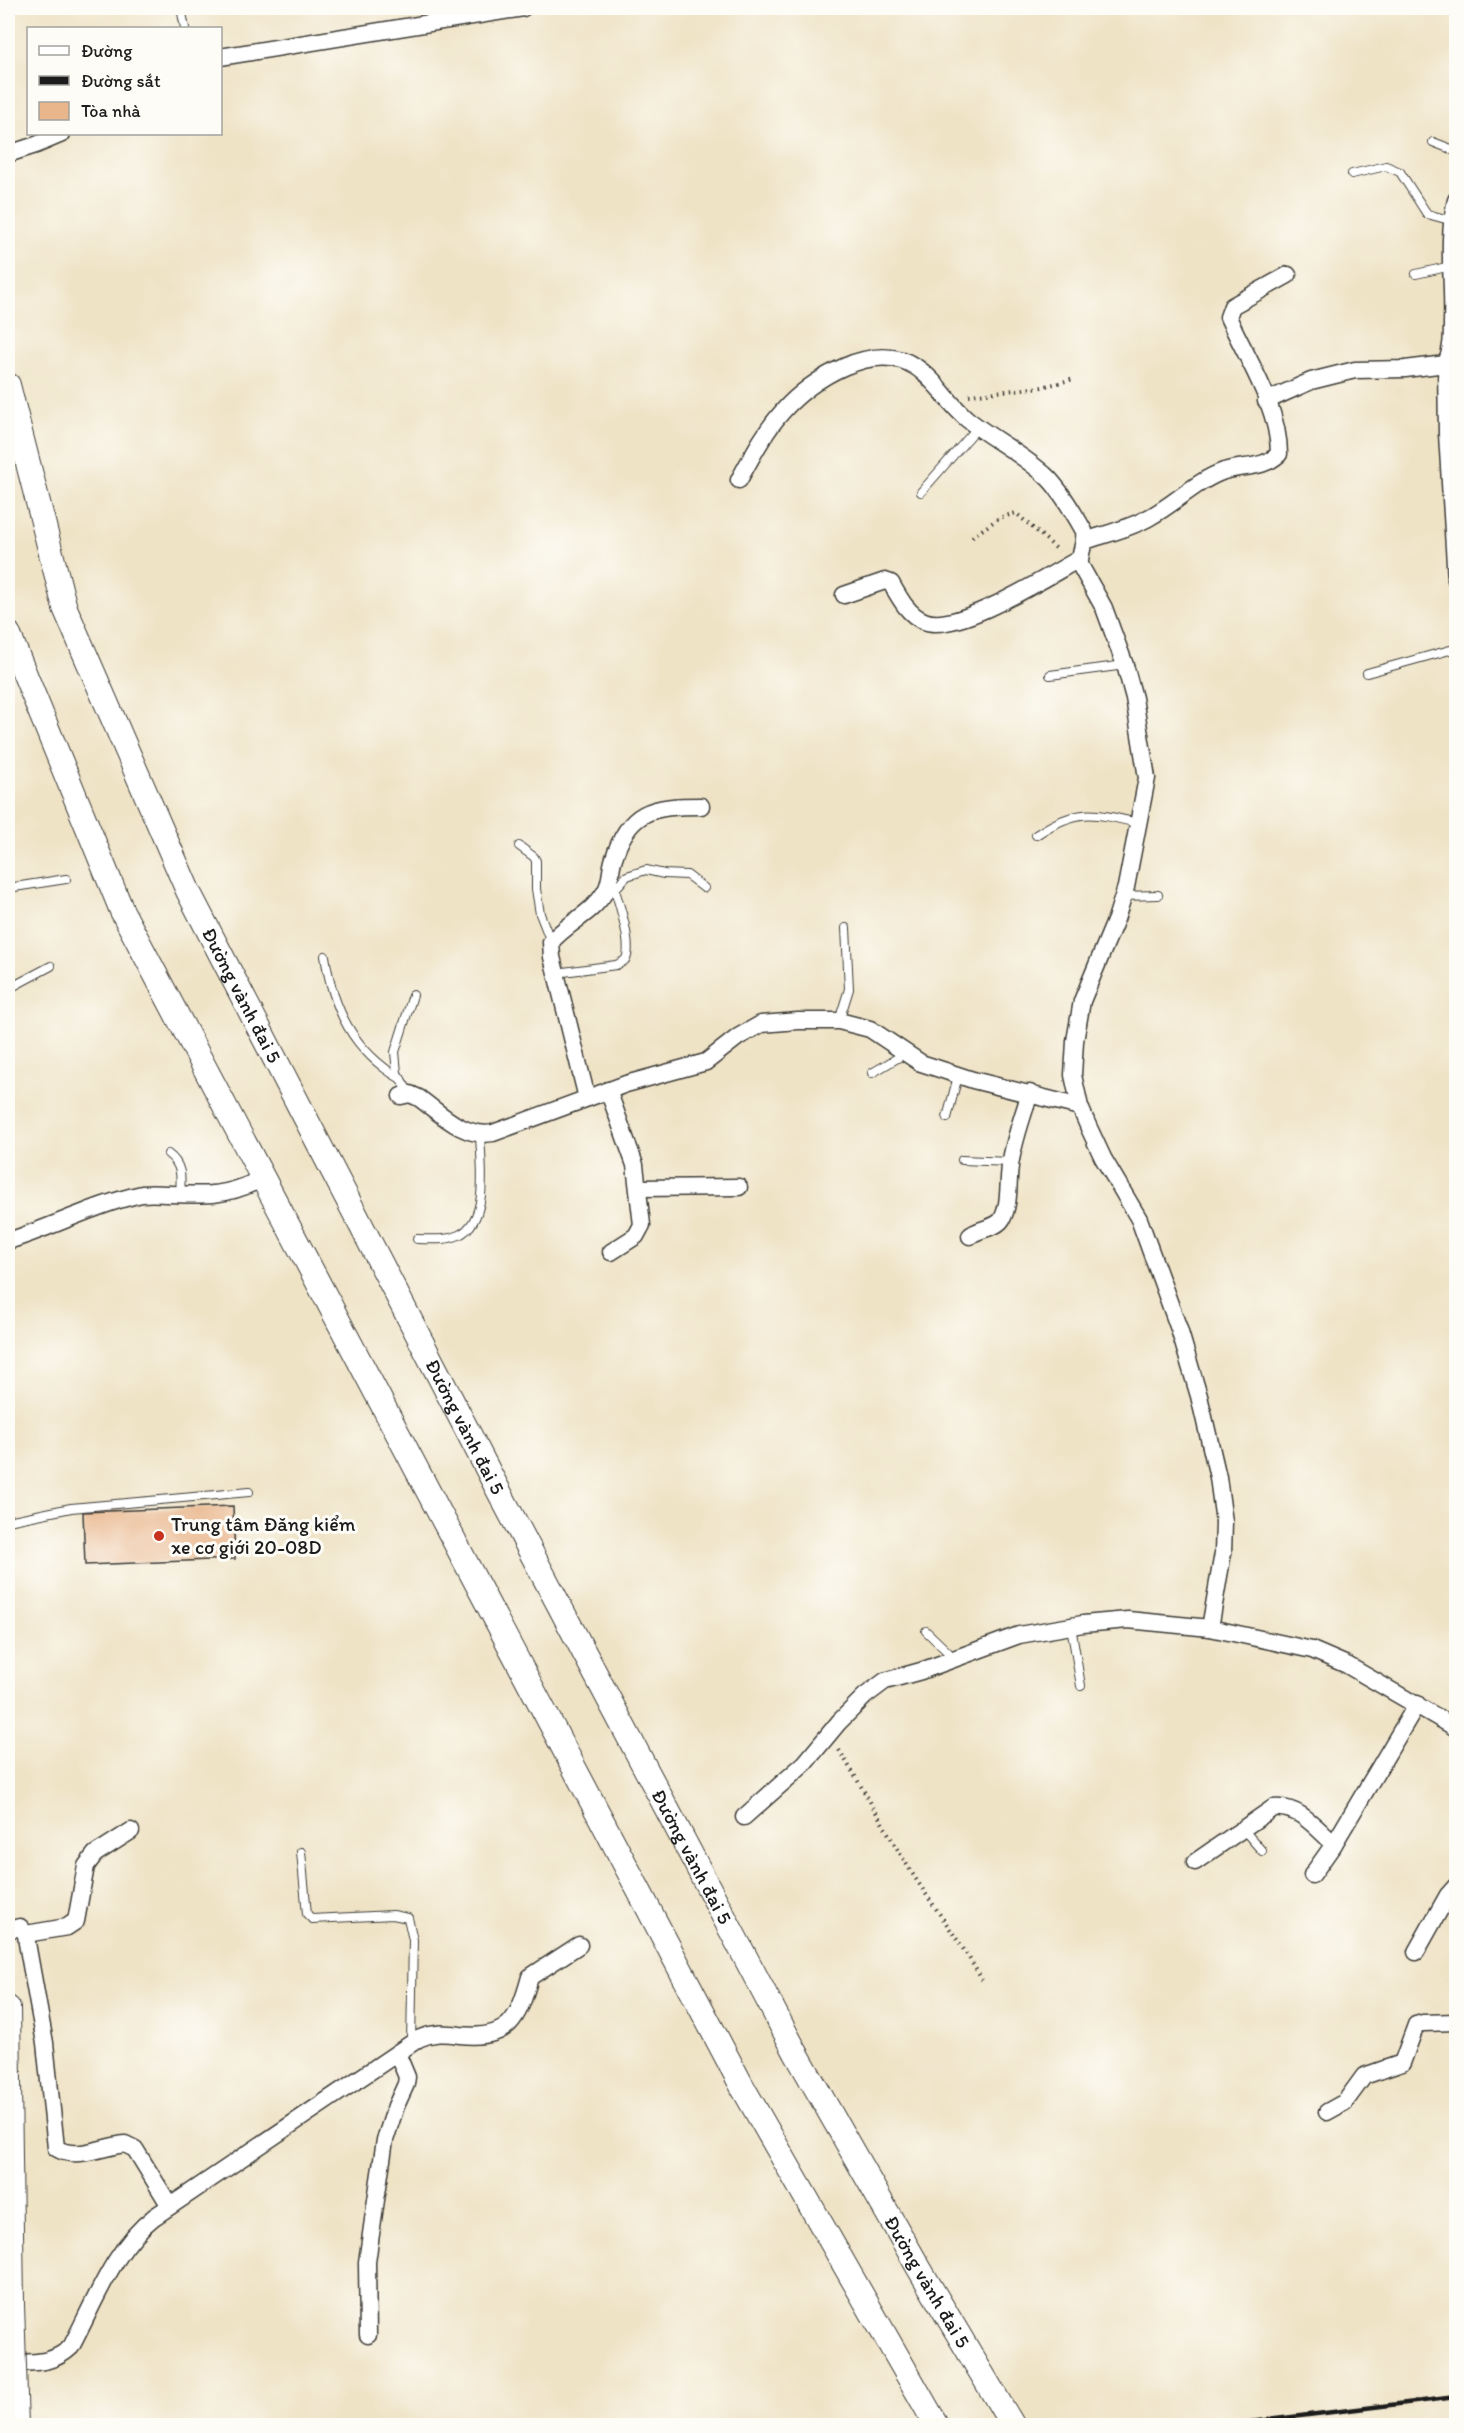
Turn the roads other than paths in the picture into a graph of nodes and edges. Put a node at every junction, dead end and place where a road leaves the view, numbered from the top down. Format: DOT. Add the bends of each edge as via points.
graph roads {
  1 [pos="181,8"];
  2 [pos="523,8"];
  3 [pos="185,27"];
  4 [pos="222,57"];
  5 [pos="60,135"];
  6 [pos="1433,142"];
  7 [pos="1456,151"];
  8 [pos="8,154"];
  9 [pos="1352,174"];
  10 [pos="1456,200"];
  11 [pos="1453,221"];
  12 [pos="1452,266"];
  13 [pos="1416,274"];
  14 [pos="1288,275"];
  15 [pos="1451,357"];
  16 [pos="8,385"];
  17 [pos="1266,401"];
  18 [pos="978,427"];
  19 [pos="739,480"];
  20 [pos="921,492"];
  21 [pos="1086,541"];
  22 [pos="1077,561"];
  23 [pos="1456,580"];
  24 [pos="844,595"];
  25 [pos="8,633"];
  26 [pos="1450,650"];
  27 [pos="1125,665"];
  28 [pos="1366,673"];
  29 [pos="1050,675"];
  30 [pos="700,806"];
  31 [pos="1137,823"];
  32 [pos="1036,835"];
  33 [pos="519,846"];
  34 [pos="66,879"];
  35 [pos="613,884"];
  36 [pos="8,888"];
  37 [pos="704,888"];
  38 [pos="1158,895"];
  39 [pos="1123,896"];
  40 [pos="846,928"];
  41 [pos="551,942"];
  42 [pos="325,956"];
  43 [pos="51,966"];
  44 [pos="556,972"];
  45 [pos="8,989"];
  46 [pos="413,995"];
  47 [pos="839,1021"];
  48 [pos="906,1053"];
  49 [pos="872,1073"];
  50 [pos="958,1076"];
  51 [pos="404,1090"];
  52 [pos="608,1090"];
  53 [pos="1030,1093"];
  54 [pos="587,1098"];
  55 [pos="1080,1107"];
  56 [pos="947,1118"];
  57 [pos="480,1136"];
  58 [pos="168,1154"];
  59 [pos="962,1160"];
  60 [pos="1010,1162"];
  61 [pos="255,1182"];
  62 [pos="740,1187"];
  63 [pos="639,1188"];
  64 [pos="180,1195"];
  65 [pos="970,1236"];
  66 [pos="417,1239"];
  67 [pos="8,1241"];
  68 [pos="611,1252"];
  69 [pos="249,1492"];
  70 [pos="8,1521"];
  71 [pos="1071,1626"];
  72 [pos="1210,1628"];
  73 [pos="926,1631"];
  74 [pos="954,1658"];
  75 [pos="1081,1686"];
  76 [pos="1417,1704"];
  77 [pos="1456,1728"];
  78 [pos="744,1817"];
  79 [pos="1242,1828"];
  80 [pos="131,1832"];
  81 [pos="1334,1844"];
  82 [pos="1262,1851"];
  83 [pos="301,1852"];
  84 [pos="1196,1862"];
  85 [pos="1312,1875"];
  86 [pos="1456,1886"];
  87 [pos="579,1945"];
  88 [pos="1416,1952"];
  89 [pos="8,2008"];
  90 [pos="1456,2022"];
  91 [pos="411,2044"];
  92 [pos="397,2054"];
  93 [pos="1327,2112"];
  94 [pos="170,2206"];
  95 [pos="368,2335"];
  96 [pos="8,2363"];
  97 [pos="16,2426"];
  98 [pos="937,2426"];
  99 [pos="1013,2426"];
  1 -- 3 [label="lane"];
  2 -- 4 [label="street"];
  5 -- 8 [label="street"];
  6 -- 7 [label="lane"];
  9 -- 11 [label="lane" via="1386,166 1400,172 1427,214"];
  10 -- 11 [label="street"];
  11 -- 12 [label="street"];
  12 -- 13 [label="lane"];
  12 -- 15 [label="street"];
  14 -- 17 [label="street" via="1232,306 1228,317"];
  15 -- 17 [label="street" via="1405,369 1355,370 1311,381"];
  15 -- 23 [label="street" via="1447,434"];
  16 -- 99 [label="main road, Đường vành đai 5" via="65,608 188,891 796,2054"];
  17 -- 21 [label="street" via="1279,443 1279,454 1272,461 1207,477 1149,518"];
  18 -- 19 [label="street" via="916,367 880,357 848,364 803,391 783,411"];
  18 -- 20 [label="lane"];
  18 -- 21 [label="street" via="1047,477 1078,520"];
  21 -- 22 [label="street"];
  22 -- 24 [label="street" via="1001,603 939,623 915,616 891,583 885,581"];
  22 -- 27 [label="street" via="1104,608"];
  25 -- 98 [label="main road" via="123,910 743,2088"];
  26 -- 28 [label="lane"];
  27 -- 29 [label="lane"];
  27 -- 31 [label="street" via="1147,778"];
  30 -- 35 [label="street" via="666,806 637,819 618,844 612,867"];
  31 -- 32 [label="lane" via="1082,814 1058,821"];
  31 -- 39 [label="street"];
  33 -- 41 [label="lane" via="536,861 540,914"];
  34 -- 36 [label="lane"];
  35 -- 37 [label="lane" via="646,870 687,875"];
  35 -- 41 [label="street" via="585,915"];
  35 -- 44 [label="lane" via="624,920 624,962"];
  38 -- 39 [label="lane"];
  39 -- 55 [label="street" via="1082,1001 1073,1075"];
  40 -- 47 [label="lane" via="849,988"];
  41 -- 44 [label="street"];
  42 -- 51 [label="lane" via="332,995 362,1049"];
  43 -- 45 [label="lane"];
  44 -- 54 [label="street"];
  46 -- 51 [label="lane" via="395,1052"];
  47 -- 48 [label="street" via="870,1029"];
  47 -- 52 [label="street" via="761,1024 706,1062"];
  48 -- 49 [label="lane"];
  48 -- 50 [label="street" via="921,1063"];
  50 -- 53 [label="street"];
  50 -- 56 [label="lane"];
  51 -- 57 [label="street"];
  52 -- 54 [label="street"];
  52 -- 63 [label="street" via="635,1165"];
  53 -- 55 [label="street"];
  53 -- 60 [label="street"];
  54 -- 57 [label="street"];
  55 -- 72 [label="street" via="1103,1158 1139,1219 1199,1396 1224,1522 1223,1553"];
  57 -- 66 [label="lane" via="481,1193 475,1221 460,1234 444,1239"];
  58 -- 64 [label="lane" via="180,1168"];
  59 -- 60 [label="lane"];
  60 -- 65 [label="street" via="1001,1220"];
  61 -- 64 [label="street" via="234,1192"];
  62 -- 63 [label="street"];
  63 -- 68 [label="street" via="642,1225 636,1236"];
  64 -- 67 [label="street" via="144,1194"];
  69 -- 70 [label="lane" via="71,1508"];
  71 -- 72 [label="street" via="1128,1620"];
  71 -- 74 [label="street" via="1019,1635"];
  71 -- 75 [label="lane"];
  72 -- 76 [label="street" via="1312,1650"];
  73 -- 74 [label="lane"];
  74 -- 78 [label="street" via="885,1681 865,1696 806,1763"];
  76 -- 77 [label="street"];
  76 -- 81 [label="street"];
  79 -- 81 [label="street" via="1273,1808 1286,1806"];
  79 -- 82 [label="lane"];
  79 -- 84 [label="street"];
  80 -- 94 [label="street" via="95,1854 86,1866 76,1921 67,1927 19,1932 45,2043 56,2148 64,2154 125,2144 135,2149"];
  81 -- 85 [label="street"];
  83 -- 91 [label="lane" via="307,1914 312,1919 393,1915 408,1918 413,1940"];
  86 -- 88 [label="street"];
  87 -- 91 [label="street" via="530,1977 522,2005 506,2028 477,2037 429,2034"];
  89 -- 97 [label="main road, bridge"];
  90 -- 93 [label="street" via="1416,2025 1402,2063 1364,2076 1345,2102"];
  91 -- 92 [label="street"];
  92 -- 94 [label="street"];
  92 -- 95 [label="street" via="406,2084 385,2140 367,2262"];
  94 -- 96 [label="street" via="139,2228 125,2244 71,2347 46,2361"];
}
